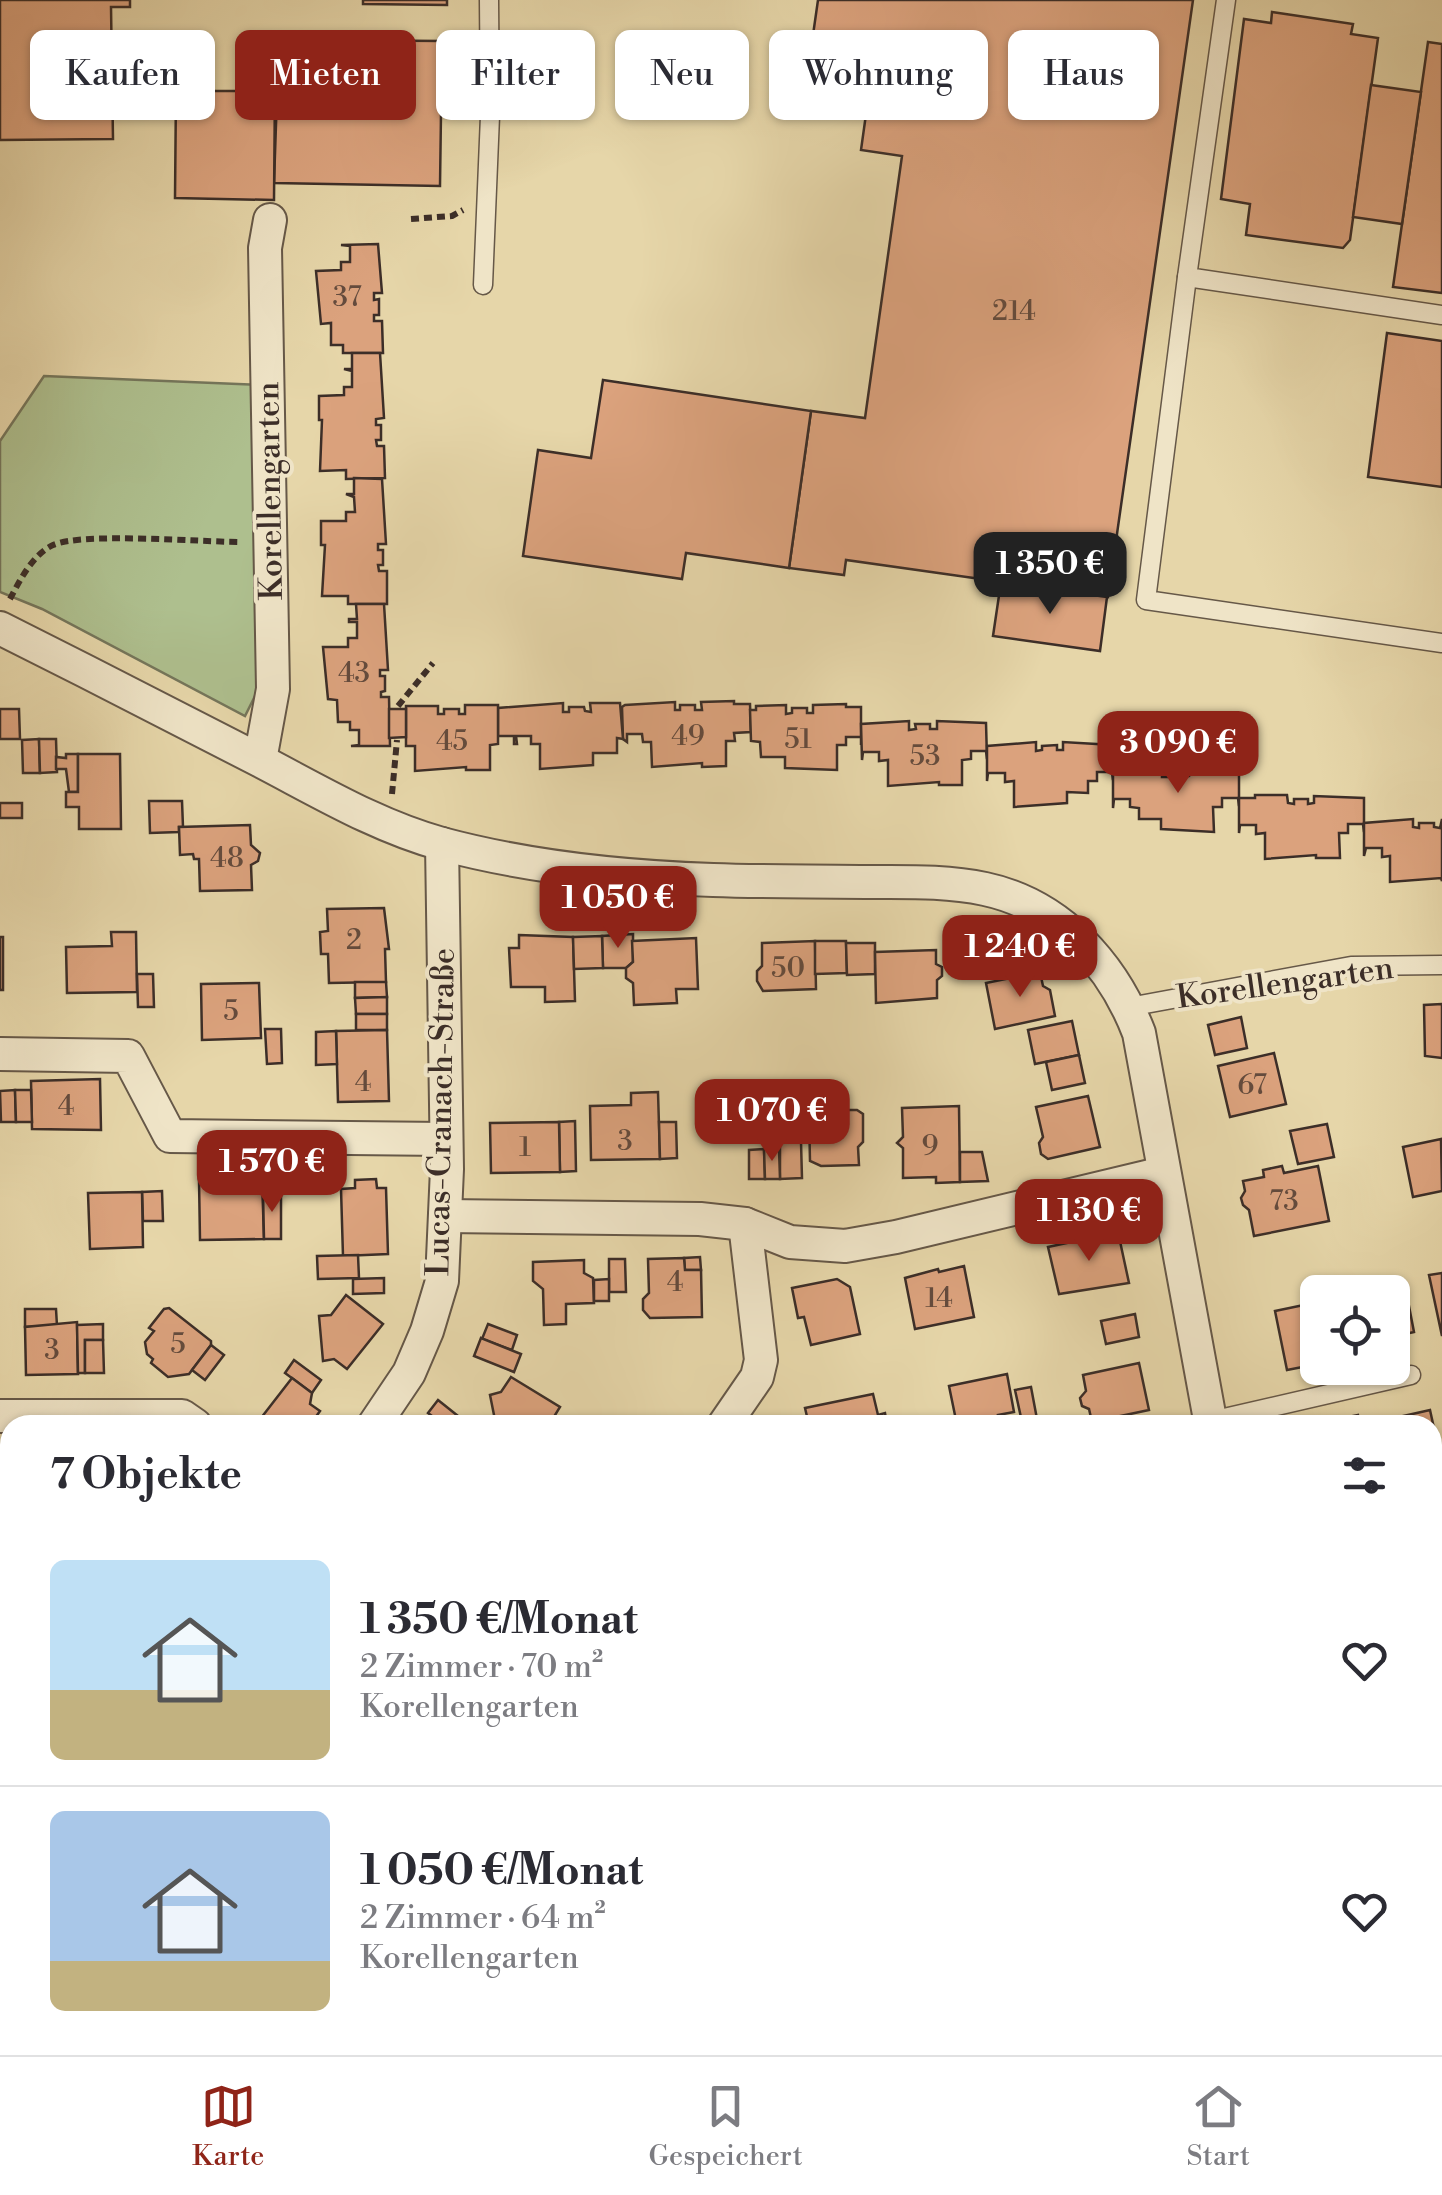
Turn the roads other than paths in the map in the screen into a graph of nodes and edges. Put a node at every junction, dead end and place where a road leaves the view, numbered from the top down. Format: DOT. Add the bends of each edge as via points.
graph roads {
  1 [pos="489,0"];
  2 [pos="1226,0"];
  3 [pos="270,220"];
  4 [pos="1187,277"];
  5 [pos="482,285"];
  6 [pos="1442,315"];
  7 [pos="3,617"];
  8 [pos="1442,643"];
  9 [pos="260,760"];
  10 [pos="442,844"];
  11 [pos="1442,965"];
  12 [pos="1129,1007"];
  13 [pos="0,1054"];
  14 [pos="445,1140"];
  15 [pos="1163,1173"];
  16 [pos="445,1216"];
  17 [pos="745,1224"];
  18 [pos="1372,1385"];
  19 [pos="381,1415"];
  20 [pos="731,1415"];
  21 [pos="1209,1415"];
  22 [pos="1245,1415"];
  1 -- 5 [label="lane"];
  2 -- 4 [label="lane"];
  3 -- 9 [label="street, Korellengarten" via="265,248 273,689"];
  4 -- 6 [label="lane"];
  4 -- 8 [label="lane" via="1146,600"];
  7 -- 9 [label="street, Korellengarten"];
  9 -- 10 [label="street, Korellengarten" via="388,826"];
  10 -- 12 [label="street, Korellengarten" via="586,870 988,889 1069,929 1102,963"];
  10 -- 14 [label="street, Lucas-Cranach-Straße"];
  11 -- 12 [label="lane, Korellengarten" via="1352,966"];
  12 -- 15 [label="street, Korellengarten"];
  13 -- 14 [label="street" via="128,1056 170,1136"];
  14 -- 16 [label="street, Lucas-Cranach-Straße"];
  15 -- 17 [label="street" via="844,1246 790,1242"];
  15 -- 21 [label="street, Korellengarten"];
  16 -- 17 [label="street"];
  16 -- 19 [label="street, Lucas-Cranach-Straße" via="442,1281 427,1331"];
  17 -- 20 [label="street" via="760,1360 757,1377"];
  18 -- 22 [label="lane, Korellengarten"];
}
